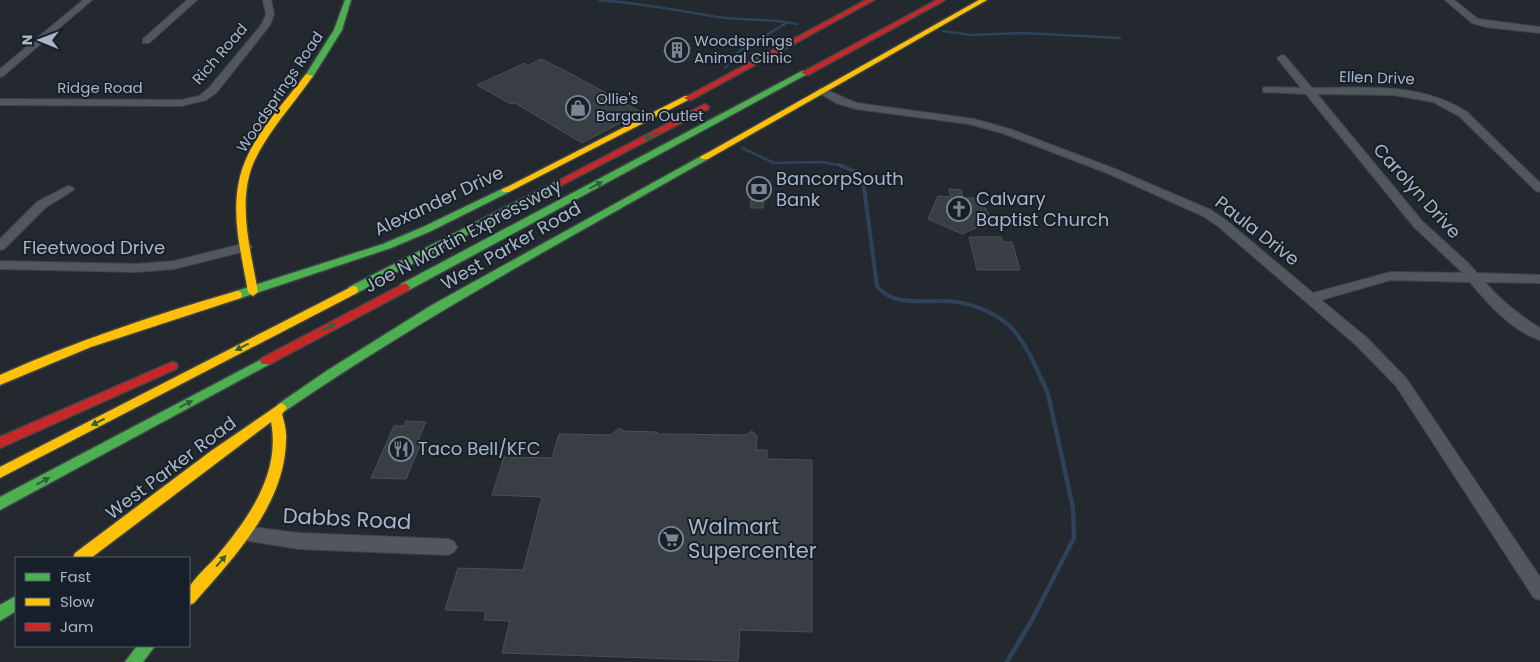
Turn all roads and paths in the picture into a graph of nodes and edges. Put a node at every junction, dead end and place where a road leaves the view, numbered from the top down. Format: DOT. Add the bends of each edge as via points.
graph roads {
  1 [pos="88,0"];
  2 [pos="192,0"];
  3 [pos="267,0"];
  4 [pos="348,0"];
  5 [pos="871,0"];
  6 [pos="942,0"];
  7 [pos="984,0"];
  8 [pos="1450,0"];
  9 [pos="1540,30"];
  10 [pos="146,41"];
  11 [pos="1282,58"];
  12 [pos="0,74"];
  13 [pos="1267,90"];
  14 [pos="821,91"];
  15 [pos="1307,91"];
  16 [pos="198,99"];
  17 [pos="720,100"];
  18 [pos="0,102"];
  19 [pos="68,189"];
  20 [pos="1540,189"];
  21 [pos="0,246"];
  22 [pos="246,247"];
  23 [pos="0,265"];
  24 [pos="379,277"];
  25 [pos="1473,277"];
  26 [pos="1540,279"];
  27 [pos="252,292"];
  28 [pos="1312,298"];
  29 [pos="1540,335"];
  30 [pos="215,348"];
  31 [pos="181,363"];
  32 [pos="0,380"];
  33 [pos="276,413"];
  34 [pos="0,442"];
  35 [pos="0,473"];
  36 [pos="0,504"];
  37 [pos="243,534"];
  38 [pos="448,547"];
  39 [pos="81,557"];
  40 [pos="1540,592"];
  41 [pos="190,597"];
  42 [pos="15,604"];
  43 [pos="0,614"];
  44 [pos="146,647"];
  45 [pos="133,662"];
  1 -- 12 [label="street"];
  2 -- 10 [label="street"];
  3 -- 16 [label="street, Rich Road" via="270,14 266,25 213,90"];
  4 -- 22 [label="main road, Woodsprings Road" via="345,17 328,49 248,166 241,216"];
  5 -- 27 [label="main road, Alexander Drive" via="675,105 427,229 349,260"];
  36 -- 6 [label="main road, Joe N Martin Expressway, one-way"];
  7 -- 14 [label="main road, West Parker Road"];
  8 -- 9 [label="street" via="1475,21"];
  11 -- 15 [label="street, Carolyn Drive"];
  13 -- 15 [label="street, Ellen Drive"];
  14 -- 28 [label="street, Paula Drive" via="856,106 992,127 1111,171 1207,213"];
  14 -- 33 [label="main road, West Parker Road" via="446,303 324,378"];
  15 -- 20 [label="street, Ellen Drive" via="1408,92 1440,101 1463,114"];
  15 -- 25 [label="street, Carolyn Drive" via="1418,224"];
  16 -- 18 [label="street, Ridge Road" via="181,103"];
  17 -- 24 [label="main road, Joe N Martin Expressway, one-way"];
  19 -- 21 [label="street" via="41,205"];
  22 -- 23 [label="street, Fleetwood Drive" via="196,261 157,267"];
  22 -- 27 [label="main road, Woodsprings Road"];
  24 -- 30 [label="main road"];
  24 -- 35 [label="main road, Joe N Martin Expressway, one-way"];
  25 -- 26 [label="street"];
  25 -- 28 [label="street" via="1391,276"];
  25 -- 29 [label="street, Carolyn Drive" via="1494,302"];
  27 -- 32 [label="main road, Alexander Drive" via="95,342"];
  28 -- 40 [label="street, Paula Drive" via="1401,382"];
  31 -- 34 [label="main road"];
  33 -- 37 [label="main road, Dabbs Road" via="280,436 274,474"];
  33 -- 39 [label="main road, West Parker Road"];
  37 -- 38 [label="street, Dabbs Road" via="299,542"];
  41 -- 37 [label="main road, Dabbs Road, one-way"];
  42 -- 43 [label="main road"];
  44 -- 45 [label="main road"];
}
